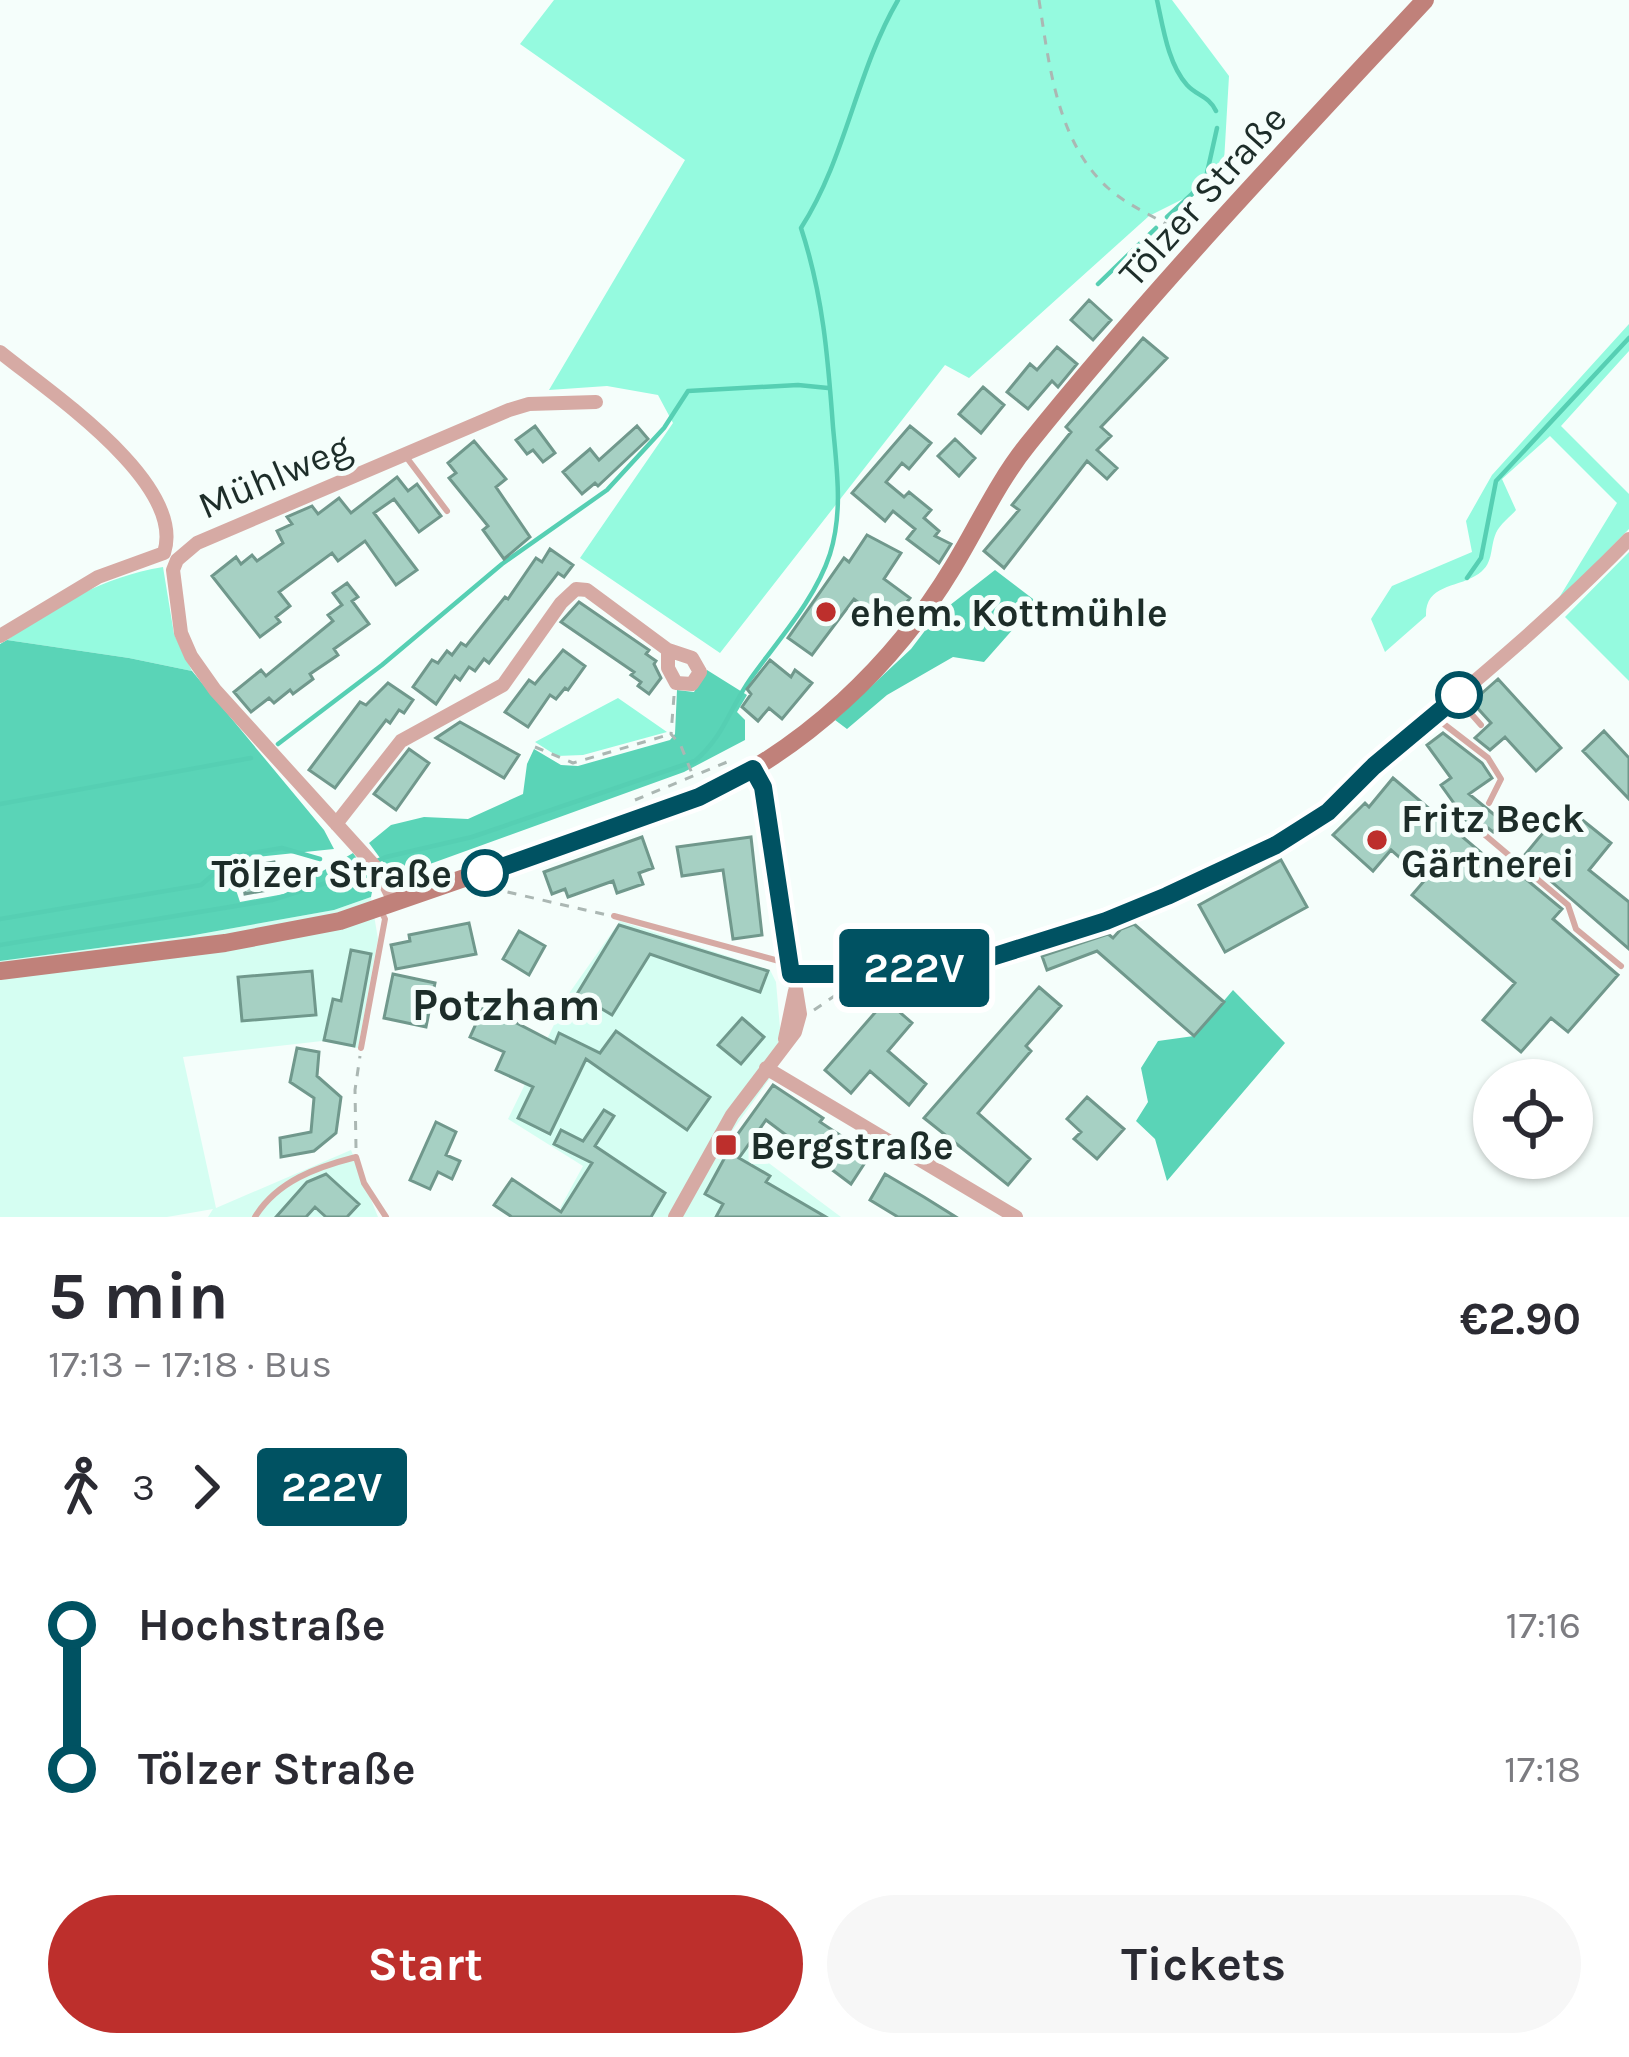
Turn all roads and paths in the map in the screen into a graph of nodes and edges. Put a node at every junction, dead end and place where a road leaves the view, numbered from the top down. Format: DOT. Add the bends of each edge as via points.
graph roads {
  1 [pos="1039,0"];
  2 [pos="1425,0"];
  3 [pos="1178,231"];
  4 [pos="0,352"];
  5 [pos="596,402"];
  6 [pos="405,455"];
  7 [pos="447,511"];
  8 [pos="1629,539"];
  9 [pos="170,556"];
  10 [pos="0,636"];
  11 [pos="668,650"];
  12 [pos="676,682"];
  13 [pos="1457,697"];
  14 [pos="1434,716"];
  15 [pos="1481,725"];
  16 [pos="671,734"];
  17 [pos="535,747"];
  18 [pos="734,759"];
  19 [pos="753,769"];
  20 [pos="693,776"];
  21 [pos="632,802"];
  22 [pos="1489,803"];
  23 [pos="336,824"];
  24 [pos="1472,824"];
  25 [pos="490,888"];
  26 [pos="387,905"];
  27 [pos="614,916"];
  28 [pos="1621,966"];
  29 [pos="790,969"];
  30 [pos="0,971"];
  31 [pos="361,1048"];
  32 [pos="766,1068"];
  33 [pos="356,1157"];
  34 [pos="255,1217"];
  35 [pos="386,1217"];
  36 [pos="675,1217"];
  37 [pos="1016,1217"];
  1 -- 3 [label="path" via="1054,96 1091,171"];
  2 -- 19 [label="main road, Tölzer Straße" via="1029,442 901,644 841,704"];
  4 -- 9 [label="street" via="148,483 167,521"];
  5 -- 6 [label="street, Mühlweg" via="530,404"];
  6 -- 7 [label="lane"];
  6 -- 9 [label="street, Mühlweg"];
  8 -- 13 [label="street"];
  9 -- 10 [label="street" via="98,578"];
  9 -- 23 [label="street, Mühlweg" via="191,656"];
  11 -- 12 [label="street"];
  11 -- 12 [label="street" via="700,665 692,684"];
  11 -- 23 [label="street" via="576,589 503,685 401,741"];
  12 -- 16 [label="path"];
  13 -- 14 [label="street"];
  13 -- 15 [label="lane"];
  14 -- 22 [label="lane" via="1502,778"];
  14 -- 29 [label="street" via="1328,812 1276,845 1127,913 979,961 855,974"];
  16 -- 17 [label="path" via="573,763"];
  16 -- 20 [label="path"];
  18 -- 20 [label="path"];
  19 -- 26 [label="main road, Tölzer Straße" via="699,797"];
  19 -- 29 [label="street" via="763,787"];
  20 -- 21 [label="path"];
  23 -- 26 [label="street, Mühlweg" via="379,871"];
  24 -- 28 [label="lane" via="1568,905 1576,928"];
  25 -- 27 [label="path"];
  26 -- 30 [label="main road, Tölzer Straße" via="243,940"];
  26 -- 31 [label="lane"];
  27 -- 29 [label="lane"];
  29 -- 32 [label="street" via="800,1014"];
  31 -- 33 [label="path"];
  32 -- 36 [label="street"];
  32 -- 37 [label="street"];
  33 -- 34 [label="lane" via="311,1168"];
  33 -- 35 [label="lane"];
}
